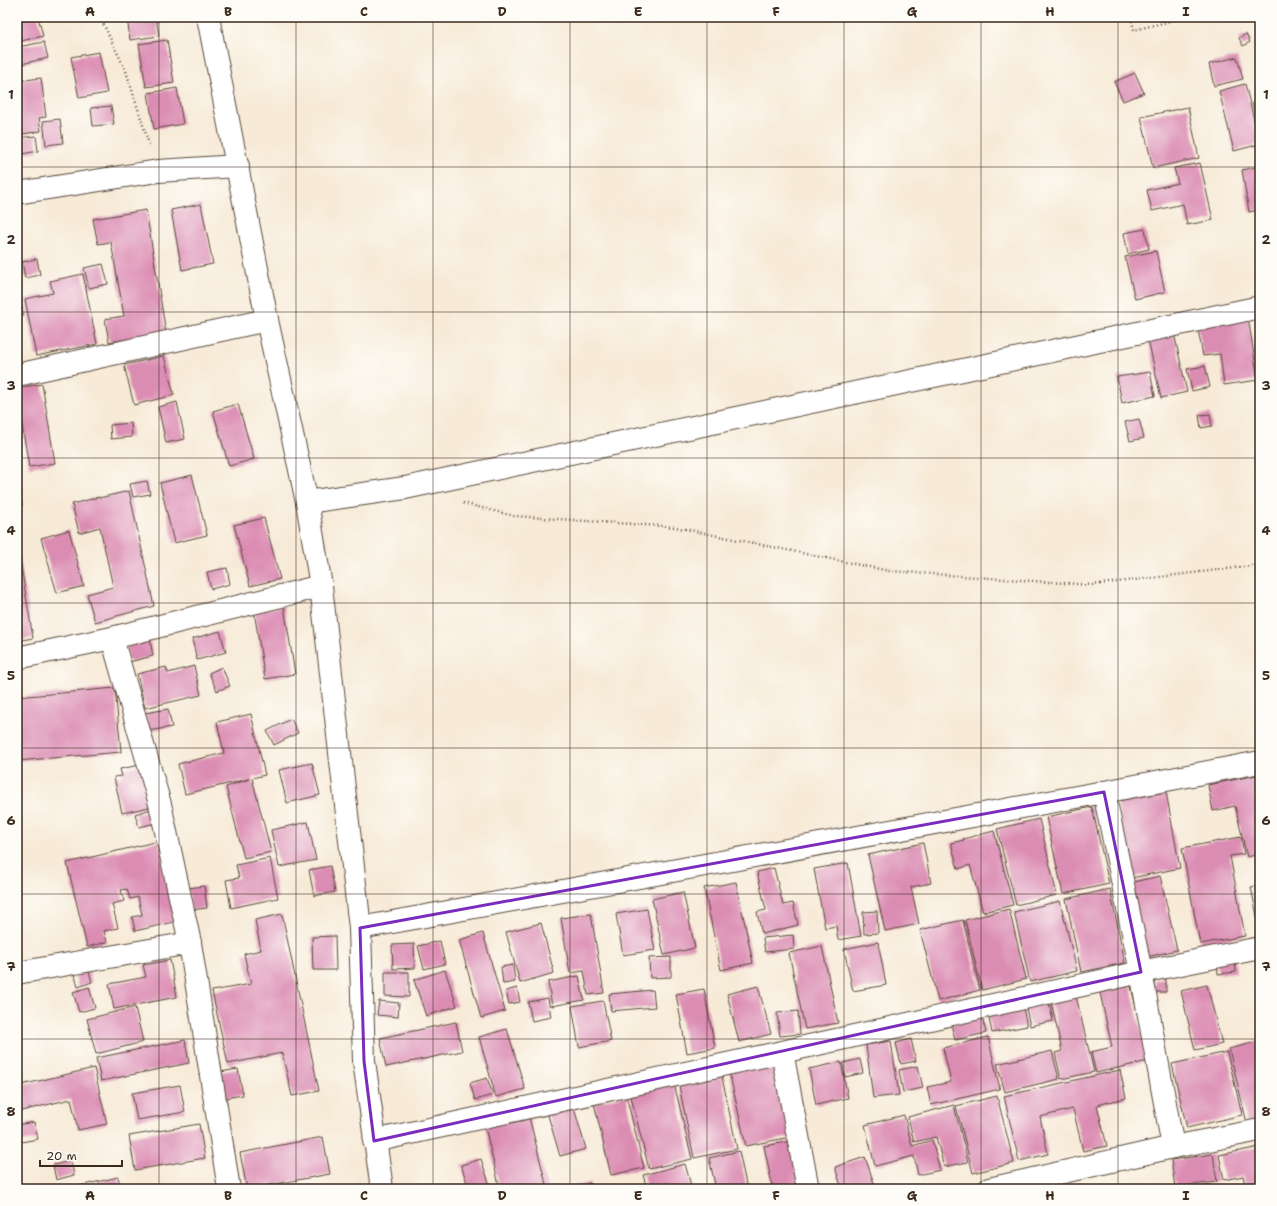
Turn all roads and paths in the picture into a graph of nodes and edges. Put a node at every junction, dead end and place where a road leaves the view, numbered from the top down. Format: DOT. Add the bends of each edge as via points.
graph roads {
  1 [pos="100,17"];
  2 [pos="208,17"];
  3 [pos="1131,17"];
  4 [pos="1187,17"];
  5 [pos="238,166"];
  6 [pos="158,171"];
  7 [pos="17,193"];
  8 [pos="1260,307"];
  9 [pos="267,320"];
  10 [pos="17,375"];
  11 [pos="456,501"];
  12 [pos="307,502"];
  13 [pos="1260,565"];
  14 [pos="321,586"];
  15 [pos="112,638"];
  16 [pos="17,658"];
  17 [pos="1260,762"];
  18 [pos="1104,792"];
  19 [pos="360,928"];
  20 [pos="190,944"];
  21 [pos="1260,948"];
  22 [pos="1141,972"];
  23 [pos="17,973"];
  24 [pos="782,1052"];
  25 [pos="1260,1130"];
  26 [pos="374,1141"];
  27 [pos="1173,1148"];
  28 [pos="230,1189"];
  29 [pos="382,1189"];
  30 [pos="808,1189"];
  31 [pos="990,1189"];
  1 -- 6 [label="path" via="126,71"];
  2 -- 5 [label="street"];
  3 -- 4 [label="path" via="1134,30"];
  5 -- 6 [label="street"];
  5 -- 9 [label="street"];
  6 -- 7 [label="street"];
  8 -- 12 [label="street" via="406,488"];
  9 -- 10 [label="street"];
  9 -- 12 [label="street"];
  11 -- 13 [label="path" via="514,516 675,527 889,572 1092,585"];
  12 -- 14 [label="street"];
  14 -- 15 [label="street"];
  14 -- 19 [label="street"];
  15 -- 16 [label="street"];
  15 -- 20 [label="street" via="160,804"];
  17 -- 18 [label="street"];
  18 -- 19 [label="street"];
  18 -- 22 [label="street"];
  19 -- 26 [label="street" via="364,1061"];
  20 -- 23 [label="street"];
  20 -- 28 [label="street"];
  21 -- 22 [label="street"];
  22 -- 24 [label="street"];
  22 -- 27 [label="street"];
  24 -- 26 [label="street"];
  24 -- 30 [label="street"];
  25 -- 27 [label="street"];
  26 -- 29 [label="street"];
  27 -- 31 [label="street"];
}
